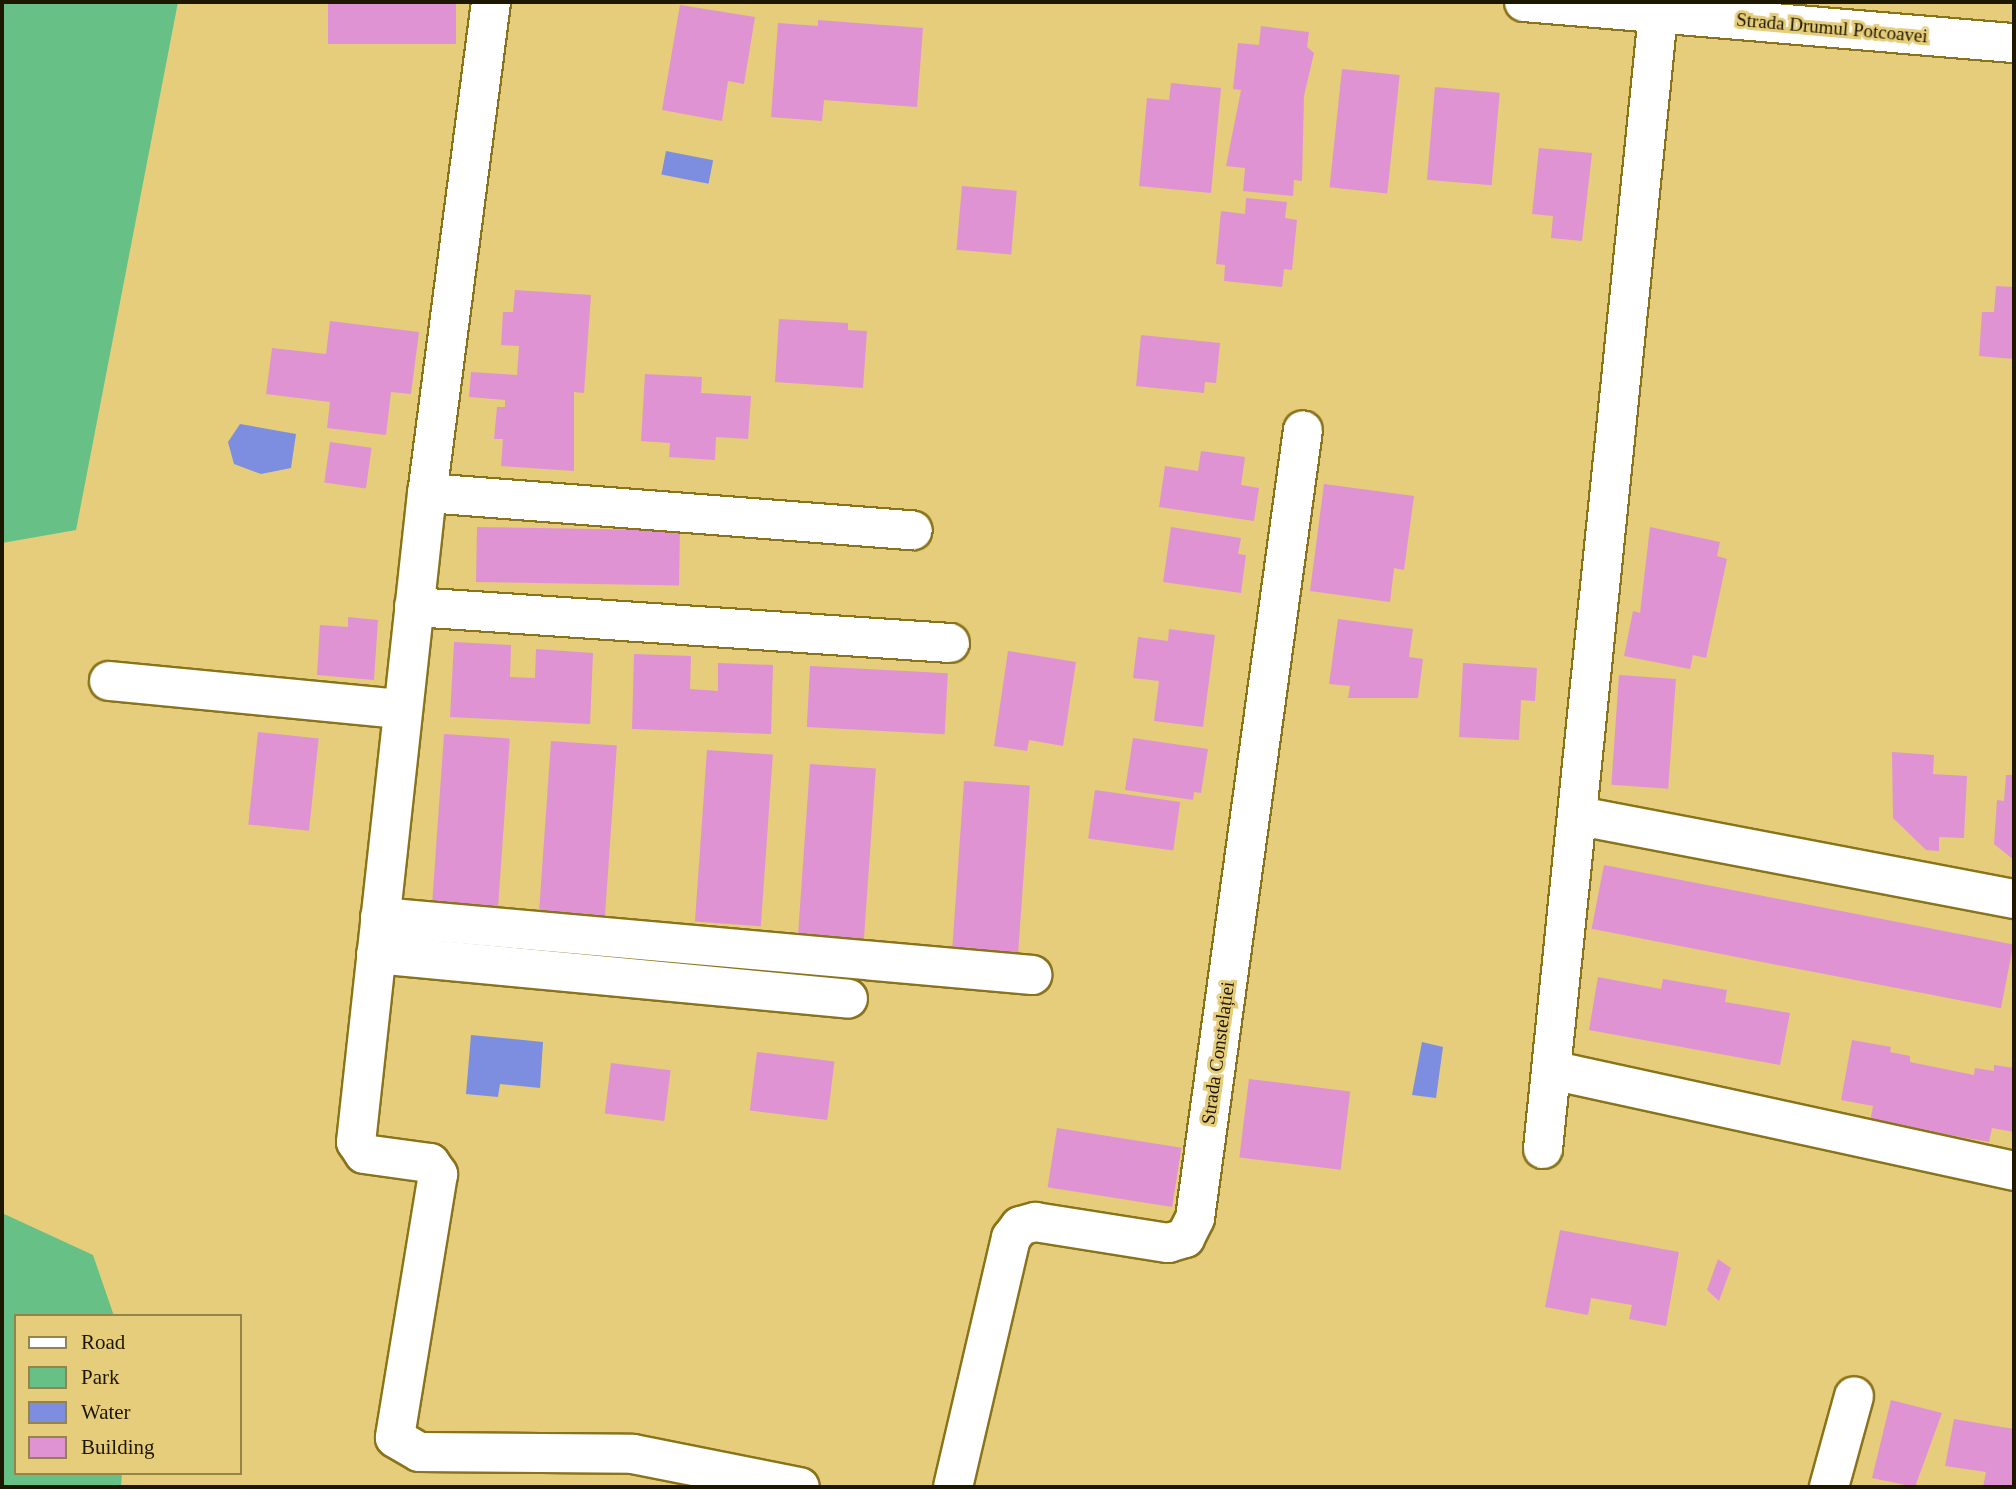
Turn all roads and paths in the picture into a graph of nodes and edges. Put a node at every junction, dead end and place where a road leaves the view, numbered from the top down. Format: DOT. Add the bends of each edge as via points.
graph roads {
  1 [pos="491,2"];
  2 [pos="1524,2"];
  3 [pos="1658,14"];
  4 [pos="2014,43"];
  5 [pos="1303,430"];
  6 [pos="427,493"];
  7 [pos="913,530"];
  8 [pos="414,607"];
  9 [pos="950,643"];
  10 [pos="109,681"];
  11 [pos="402,709"];
  12 [pos="1580,816"];
  13 [pos="2014,899"];
  14 [pos="378,935"];
  15 [pos="1032,975"];
  16 [pos="848,999"];
  17 [pos="1556,1072"];
  18 [pos="1543,1149"];
  19 [pos="2014,1171"];
  20 [pos="1854,1396"];
  21 [pos="800,1487"];
  22 [pos="953,1487"];
  23 [pos="1829,1487"];
  1 -- 6 [label="street"];
  2 -- 3 [label="street, Strada Drumul Potcoavei"];
  3 -- 4 [label="street, Strada Drumul Potcoavei"];
  3 -- 12 [label="street"];
  5 -- 22 [label="street, Strada Constelației" via="1195,1218 1185,1238 1168,1243 1035,1222 1020,1226 1011,1238"];
  6 -- 7 [label="street"];
  6 -- 8 [label="street"];
  8 -- 9 [label="street"];
  8 -- 11 [label="street"];
  10 -- 11 [label="street"];
  11 -- 14 [label="street"];
  12 -- 13 [label="street"];
  12 -- 17 [label="street"];
  14 -- 15 [label="street"];
  14 -- 16 [label="street"];
  14 -- 21 [label="street" via="356,1142 364,1154 430,1163 438,1174 395,1438 419,1452 633,1454"];
  17 -- 18 [label="street"];
  17 -- 19 [label="street"];
  20 -- 23 [label="street"];
}
